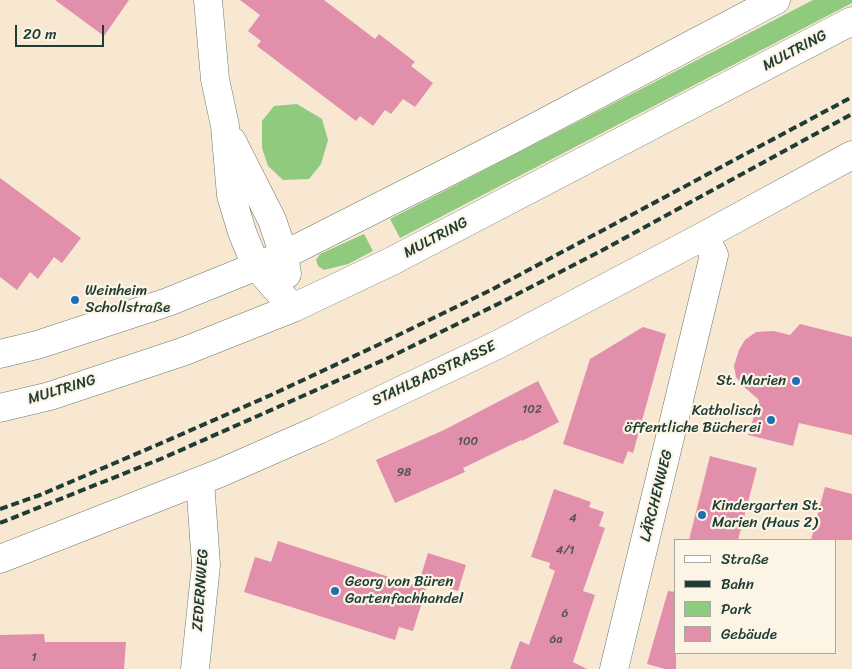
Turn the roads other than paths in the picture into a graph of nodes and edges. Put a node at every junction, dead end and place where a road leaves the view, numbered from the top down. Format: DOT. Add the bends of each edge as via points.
graph roads {
  1 [pos="208,0"];
  2 [pos="776,0"];
  3 [pos="852,21"];
  4 [pos="225,126"];
  5 [pos="852,155"];
  6 [pos="704,236"];
  7 [pos="284,255"];
  8 [pos="256,266"];
  9 [pos="293,308"];
  10 [pos="0,354"];
  11 [pos="0,408"];
  12 [pos="200,481"];
  13 [pos="0,560"];
  14 [pos="195,669"];
  15 [pos="614,669"];
  1 -- 4 [label="street" via="215,79"];
  2 -- 7 [label="street"];
  3 -- 9 [label="street, MULTRING" via="392,261"];
  4 -- 7 [label="street" via="272,220"];
  4 -- 8 [label="street" via="231,195"];
  5 -- 6 [label="street, STAHLBADSTRASSE"];
  6 -- 12 [label="street, STAHLBADSTRASSE" via="499,344"];
  6 -- 15 [label="street, LÄRCHENWEG" via="714,255"];
  7 -- 8 [label="street"];
  7 -- 9 [label="street"];
  8 -- 9 [label="street"];
  8 -- 10 [label="street" via="168,302"];
  9 -- 11 [label="street, MULTRING" via="185,350 50,396"];
  12 -- 13 [label="street, STAHLBADSTRASSE"];
  12 -- 14 [label="street, ZEDERNWEG" via="206,565"];
}
